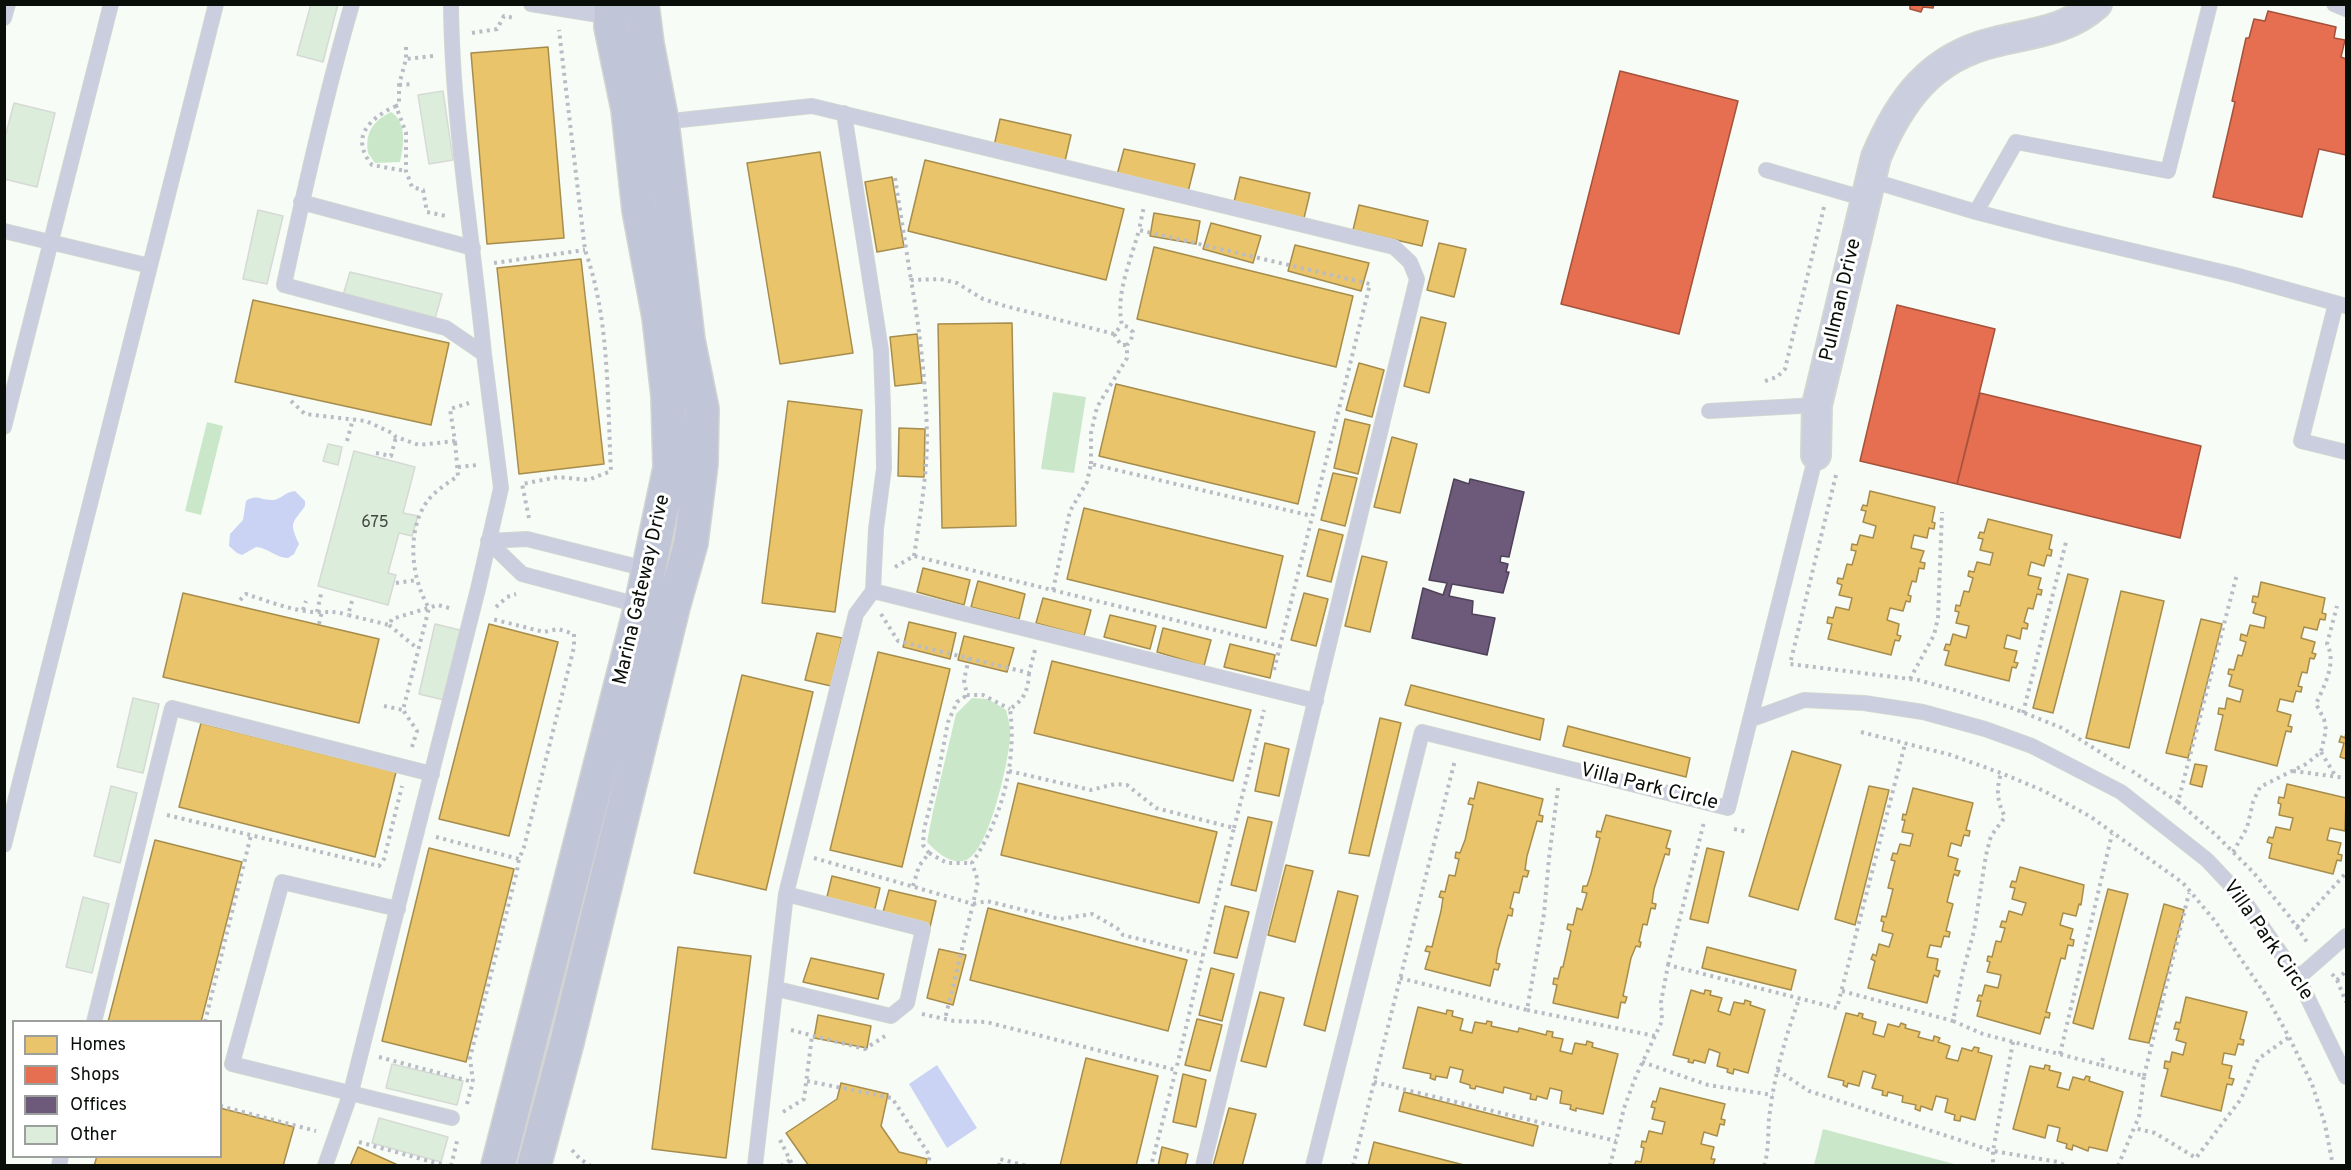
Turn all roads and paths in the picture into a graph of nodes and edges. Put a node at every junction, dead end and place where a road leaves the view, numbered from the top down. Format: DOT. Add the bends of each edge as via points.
graph roads {
  1 [pos="8,4"];
  2 [pos="111,4"];
  3 [pos="216,4"];
  4 [pos="352,4"];
  5 [pos="451,4"];
  6 [pos="531,4"];
  7 [pos="642,4"];
  8 [pos="2097,4"];
  9 [pos="2210,4"];
  10 [pos="2334,4"];
  11 [pos="2346,9"];
  12 [pos="611,11"];
  13 [pos="4,18"];
  14 [pos="558,28"];
  15 [pos="406,47"];
  16 [pos="434,56"];
  17 [pos="406,59"];
  18 [pos="413,84"];
  19 [pos="399,86"];
  20 [pos="396,106"];
  21 [pos="844,113"];
  22 [pos="662,122"];
  23 [pos="1766,170"];
  24 [pos="406,171"];
  25 [pos="895,178"];
  26 [pos="1149,188"];
  27 [pos="1828,188"];
  28 [pos="1868,190"];
  29 [pos="301,202"];
  30 [pos="1976,212"];
  31 [pos="446,216"];
  32 [pos="1139,230"];
  33 [pos="4,231"];
  34 [pos="51,242"];
  35 [pos="473,248"];
  36 [pos="585,250"];
  37 [pos="150,266"];
  38 [pos="475,266"];
  39 [pos="911,280"];
  40 [pos="2341,304"];
  41 [pos="1122,325"];
  42 [pos="1114,334"];
  43 [pos="1127,345"];
  44 [pos="484,354"];
  45 [pos="1765,381"];
  46 [pos="291,401"];
  47 [pos="475,401"];
  48 [pos="1817,405"];
  49 [pos="1709,411"];
  50 [pos="353,419"];
  51 [pos="4,427"];
  52 [pos="396,438"];
  53 [pos="347,441"];
  54 [pos="455,441"];
  55 [pos="2346,452"];
  56 [pos="376,453"];
  57 [pos="1826,462"];
  58 [pos="1091,464"];
  59 [pos="458,467"];
  60 [pos="482,472"];
  61 [pos="1942,512"];
  62 [pos="1312,516"];
  63 [pos="533,522"];
  64 [pos="488,541"];
  65 [pos="2066,542"];
  66 [pos="914,556"];
  67 [pos="665,574"];
  68 [pos="2237,574"];
  69 [pos="417,580"];
  70 [pos="396,583"];
  71 [pos="872,588"];
  72 [pos="1053,590"];
  73 [pos="321,594"];
  74 [pos="525,596"];
  75 [pos="240,600"];
  76 [pos="306,601"];
  77 [pos="352,601"];
  78 [pos="2337,606"];
  79 [pos="429,608"];
  80 [pos="657,609"];
  81 [pos="303,610"];
  82 [pos="319,611"];
  83 [pos="348,615"];
  84 [pos="319,624"];
  85 [pos="389,625"];
  86 [pos="1040,632"];
  87 [pos="418,649"];
  88 [pos="969,658"];
  89 [pos="1029,673"];
  90 [pos="1910,679"];
  91 [pos="1269,689"];
  92 [pos="967,694"];
  93 [pos="1316,701"];
  94 [pos="384,706"];
  95 [pos="1010,709"];
  96 [pos="403,710"];
  97 [pos="2023,713"];
  98 [pos="1752,719"];
  99 [pos="1861,732"];
  100 [pos="1905,744"];
  101 [pos="2321,752"];
  102 [pos="1467,761"];
  103 [pos="406,768"];
  104 [pos="1009,771"];
  105 [pos="2292,771"];
  106 [pos="2001,772"];
  107 [pos="432,774"];
  108 [pos="2336,777"];
  109 [pos="2346,778"];
  110 [pos="1558,784"];
  111 [pos="160,814"];
  112 [pos="1693,818"];
  113 [pos="1704,821"];
  114 [pos="1715,824"];
  115 [pos="1726,827"];
  116 [pos="1234,828"];
  117 [pos="1748,832"];
  118 [pos="2112,834"];
  119 [pos="251,835"];
  120 [pos="436,837"];
  121 [pos="4,845"];
  122 [pos="2233,852"];
  123 [pos="929,853"];
  124 [pos="519,859"];
  125 [pos="972,863"];
  126 [pos="2346,873"];
  127 [pos="913,886"];
  128 [pos="2190,892"];
  129 [pos="786,894"];
  130 [pos="398,909"];
  131 [pos="2297,927"];
  132 [pos="2346,936"];
  133 [pos="1203,955"];
  134 [pos="1668,965"];
  135 [pos="1400,978"];
  136 [pos="2298,978"];
  137 [pos="2337,980"];
  138 [pos="777,989"];
  139 [pos="1842,991"];
  140 [pos="1799,999"];
  141 [pos="2346,1002"];
  142 [pos="1527,1010"];
  143 [pos="920,1014"];
  144 [pos="94,1020"];
  145 [pos="205,1020"];
  146 [pos="1953,1022"];
  147 [pos="892,1032"];
  148 [pos="1655,1036"];
  149 [pos="2289,1037"];
  150 [pos="2013,1042"];
  151 [pos="361,1053"];
  152 [pos="2060,1054"];
  153 [pos="2103,1058"];
  154 [pos="1642,1062"];
  155 [pos="2101,1065"];
  156 [pos="1176,1070"];
  157 [pos="1777,1070"];
  158 [pos="2144,1076"];
  159 [pos="2346,1077"];
  160 [pos="807,1081"];
  161 [pos="1374,1082"];
  162 [pos="351,1092"];
  163 [pos="1773,1095"];
  164 [pos="222,1107"];
  165 [pos="778,1114"];
  166 [pos="452,1118"];
  167 [pos="2134,1128"];
  168 [pos="323,1133"];
  169 [pos="777,1135"];
  170 [pos="1616,1141"];
  171 [pos="360,1142"];
  172 [pos="572,1150"];
  173 [pos="1993,1151"];
  174 [pos="2196,1158"];
  175 [pos="790,1160"];
  176 [pos="325,1166"];
  177 [pos="447,1166"];
  178 [pos="498,1166"];
  179 [pos="534,1166"];
  180 [pos="591,1166"];
  181 [pos="756,1166"];
  182 [pos="781,1166"];
  183 [pos="793,1166"];
  184 [pos="927,1166"];
  185 [pos="999,1166"];
  186 [pos="1027,1166"];
  187 [pos="1151,1166"];
  188 [pos="1203,1166"];
  189 [pos="1313,1166"];
  190 [pos="1353,1166"];
  191 [pos="1610,1166"];
  192 [pos="1764,1166"];
  193 [pos="1993,1166"];
  194 [pos="2066,1166"];
  195 [pos="2118,1166"];
  196 [pos="2200,1166"];
  197 [pos="2333,1166"];
  1 -- 13 [label="lane"];
  2 -- 34 [label="lane"];
  3 -- 37 [label="lane"];
  4 -- 29 [label="lane"];
  5 -- 35 [label="lane"];
  6 -- 12 [label="lane"];
  7 -- 22 [label="street, Marina Gateway Drive"];
  8 -- 28 [label="street, Pullman Drive" via="2065,25 1972,49 1929,75 1905,99 1889,126"];
  9 -- 30 [label="lane" via="2168,171 2016,142"];
  10 -- 11 [label="lane"];
  12 -- 67 [label="street, Marina Gateway Drive" via="668,396 670,468"];
  14 -- 36 [label="path"];
  15 -- 17 [label="path"];
  16 -- 17 [label="path"];
  17 -- 19 [label="path"];
  18 -- 19 [label="path"];
  19 -- 20 [label="path"];
  20 -- 24 [label="path" via="406,133"];
  20 -- 24 [label="path" via="369,123 363,140 364,156 372,165"];
  21 -- 22 [label="lane" via="812,106"];
  21 -- 26 [label="lane"];
  21 -- 71 [label="lane" via="881,350 884,468"];
  22 -- 67 [label="street, Marina Gateway Drive" via="688,340 702,409 701,464 692,543"];
  23 -- 27 [label="lane"];
  24 -- 31 [label="path" via="412,187 423,190 427,212"];
  25 -- 39 [label="path"];
  26 -- 32 [label="path"];
  26 -- 93 [label="lane" via="1394,247 1410,262 1417,279"];
  27 -- 28 [label="lane"];
  27 -- 45 [label="path" via="1785,369"];
  28 -- 30 [label="lane"];
  28 -- 48 [label="street, Pullman Drive"];
  29 -- 35 [label="lane"];
  29 -- 44 [label="lane" via="284,285 446,328"];
  30 -- 40 [label="lane"];
  32 -- 41 [label="path" via="1120,299"];
  32 -- 62 [label="path" via="1370,284"];
  33 -- 34 [label="lane"];
  34 -- 37 [label="lane"];
  34 -- 51 [label="lane"];
  35 -- 38 [label="lane"];
  36 -- 38 [label="path"];
  36 -- 63 [label="path" via="602,322 611,471 588,480 558,477 522,484"];
  37 -- 121 [label="lane"];
  38 -- 44 [label="lane"];
  39 -- 42 [label="path" via="957,283 983,299"];
  39 -- 66 [label="path" via="927,437"];
  40 -- 55 [label="lane" via="2301,441"];
  41 -- 42 [label="path"];
  41 -- 43 [label="path" via="1133,332"];
  42 -- 43 [label="path" via="1121,345"];
  43 -- 58 [label="path" via="1127,358 1097,407 1091,433"];
  44 -- 64 [label="lane" via="501,488"];
  46 -- 50 [label="path" via="305,414"];
  47 -- 54 [label="path" via="450,409"];
  48 -- 49 [label="lane"];
  48 -- 57 [label="street, Pullman Drive"];
  50 -- 52 [label="path"];
  50 -- 53 [label="path"];
  52 -- 54 [label="path" via="419,445"];
  52 -- 56 [label="path" via="391,456"];
  54 -- 59 [label="path"];
  57 -- 90 [label="path" via="1790,664"];
  57 -- 98 [label="lane, Pullman Drive"];
  58 -- 62 [label="path"];
  58 -- 72 [label="path" via="1087,482 1070,511"];
  59 -- 60 [label="path" via="481,465"];
  59 -- 69 [label="path" via="458,477 440,488 423,508 413,552"];
  61 -- 90 [label="path" via="1938,618 1934,635"];
  62 -- 72 [label="path" via="1280,645"];
  64 -- 67 [label="lane" via="527,539"];
  64 -- 80 [label="lane" via="522,574"];
  64 -- 107 [label="lane"];
  65 -- 97 [label="path"];
  66 -- 71 [label="path"];
  66 -- 72 [label="path"];
  67 -- 80 [label="street, Marina Gateway Drive"];
  68 -- 97 [label="path" via="2178,802 2062,728"];
  69 -- 70 [label="path"];
  69 -- 79 [label="path"];
  71 -- 86 [label="lane"];
  71 -- 88 [label="path" via="898,641"];
  71 -- 129 [label="lane" via="856,614"];
  73 -- 82 [label="path"];
  74 -- 124 [label="path" via="507,597 490,619 544,632 558,629 574,634 574,646"];
  75 -- 81 [label="path" via="246,594"];
  76 -- 81 [label="path"];
  77 -- 83 [label="path"];
  78 -- 101 [label="path" via="2327,644 2331,665 2316,704 2324,719"];
  79 -- 85 [label="path" via="392,619"];
  79 -- 87 [label="path"];
  80 -- 178 [label="street, Marina Gateway Drive"];
  80 -- 179 [label="street, Marina Gateway Drive" via="567,1042"];
  81 -- 82 [label="path"];
  82 -- 83 [label="path"];
  82 -- 84 [label="path"];
  83 -- 85 [label="path"];
  85 -- 87 [label="path"];
  86 -- 89 [label="path"];
  86 -- 91 [label="lane"];
  87 -- 96 [label="path"];
  88 -- 89 [label="path"];
  88 -- 92 [label="path" via="964,680"];
  89 -- 95 [label="path" via="1022,701"];
  90 -- 97 [label="path"];
  91 -- 93 [label="lane"];
  91 -- 116 [label="path"];
  92 -- 95 [label="path" via="983,695"];
  92 -- 123 [label="path" via="957,702 948,722 924,830 923,845"];
  93 -- 188 [label="lane"];
  94 -- 96 [label="path"];
  95 -- 104 [label="path" via="1014,735"];
  96 -- 103 [label="path" via="417,730"];
  98 -- 136 [label="lane, Villa Park Circle" via="1804,700 1864,703 1923,712 2032,746 2121,792 2207,860 2241,895"];
  98 -- 189 [label="lane, Villa Park Circle" via="1728,808 1422,732"];
  99 -- 100 [label="path"];
  100 -- 106 [label="path"];
  100 -- 139 [label="path"];
  101 -- 105 [label="path"];
  101 -- 108 [label="path"];
  102 -- 135 [label="path" via="1455,758"];
  103 -- 107 [label="lane"];
  103 -- 119 [label="path" via="384,860 379,866"];
  103 -- 144 [label="lane" via="172,708"];
  104 -- 116 [label="path" via="1091,790 1127,785 1156,808"];
  104 -- 125 [label="path" via="988,838"];
  105 -- 108 [label="path"];
  105 -- 122 [label="path" via="2260,787 2247,828"];
  106 -- 118 [label="path" via="2091,817"];
  106 -- 146 [label="path" via="1998,804 2005,817 1991,836 1986,855"];
  107 -- 130 [label="lane"];
  108 -- 109 [label="path"];
  110 -- 142 [label="path" via="1545,914"];
  111 -- 119 [label="path"];
  112 -- 113 [label="path"];
  113 -- 114 [label="path"];
  113 -- 134 [label="path"];
  115 -- 117 [label="path"];
  116 -- 133 [label="path"];
  118 -- 128 [label="path"];
  118 -- 152 [label="path"];
  119 -- 145 [label="path"];
  120 -- 124 [label="path"];
  123 -- 125 [label="path" via="947,863"];
  123 -- 127 [label="path" via="919,866"];
  124 -- 151 [label="path" via="470,1058 473,1082"];
  125 -- 133 [label="path" via="978,881 973,904 987,901 1059,920 1092,914 1123,935"];
  126 -- 131 [label="path"];
  128 -- 149 [label="path" via="2265,994"];
  128 -- 158 [label="path"];
  129 -- 138 [label="lane"];
  129 -- 138 [label="lane" via="923,929 906,1003 891,1016"];
  130 -- 151 [label="lane"];
  130 -- 162 [label="lane" via="282,882 232,1064"];
  132 -- 136 [label="lane"];
  133 -- 156 [label="path"];
  134 -- 140 [label="path"];
  134 -- 148 [label="path" via="1662,1021"];
  135 -- 142 [label="path"];
  135 -- 161 [label="path"];
  136 -- 159 [label="lane, Villa Park Circle"];
  137 -- 141 [label="path"];
  138 -- 181 [label="lane"];
  139 -- 140 [label="path" via="1837,1008"];
  139 -- 146 [label="path"];
  140 -- 157 [label="path"];
  142 -- 148 [label="path"];
  143 -- 156 [label="path" via="986,1022"];
  146 -- 150 [label="path"];
  147 -- 160 [label="path" via="865,1049 812,1036"];
  148 -- 154 [label="path"];
  149 -- 174 [label="path" via="2258,1059 2241,1099"];
  149 -- 197 [label="path" via="2312,1084"];
  150 -- 152 [label="path"];
  150 -- 173 [label="path"];
  151 -- 162 [label="lane"];
  152 -- 155 [label="path"];
  153 -- 155 [label="path"];
  154 -- 163 [label="path" via="1708,1085"];
  154 -- 170 [label="path"];
  155 -- 158 [label="path"];
  156 -- 187 [label="path"];
  157 -- 163 [label="path"];
  157 -- 173 [label="path" via="1809,1091"];
  158 -- 167 [label="path"];
  160 -- 165 [label="path" via="804,1099"];
  160 -- 184 [label="path" via="892,1098 930,1156"];
  161 -- 170 [label="path"];
  161 -- 190 [label="path"];
  162 -- 166 [label="lane"];
  162 -- 176 [label="lane"];
  163 -- 192 [label="path"];
  164 -- 168 [label="path"];
  167 -- 174 [label="path" via="2155,1133"];
  167 -- 195 [label="path"];
  169 -- 175 [label="path"];
  170 -- 191 [label="path"];
  171 -- 177 [label="path"];
  172 -- 180 [label="path"];
  173 -- 193 [label="path"];
  173 -- 194 [label="path"];
  174 -- 196 [label="path"];
  175 -- 182 [label="path"];
  175 -- 183 [label="path"];
  185 -- 186 [label="path" via="1000,1159"];
}
